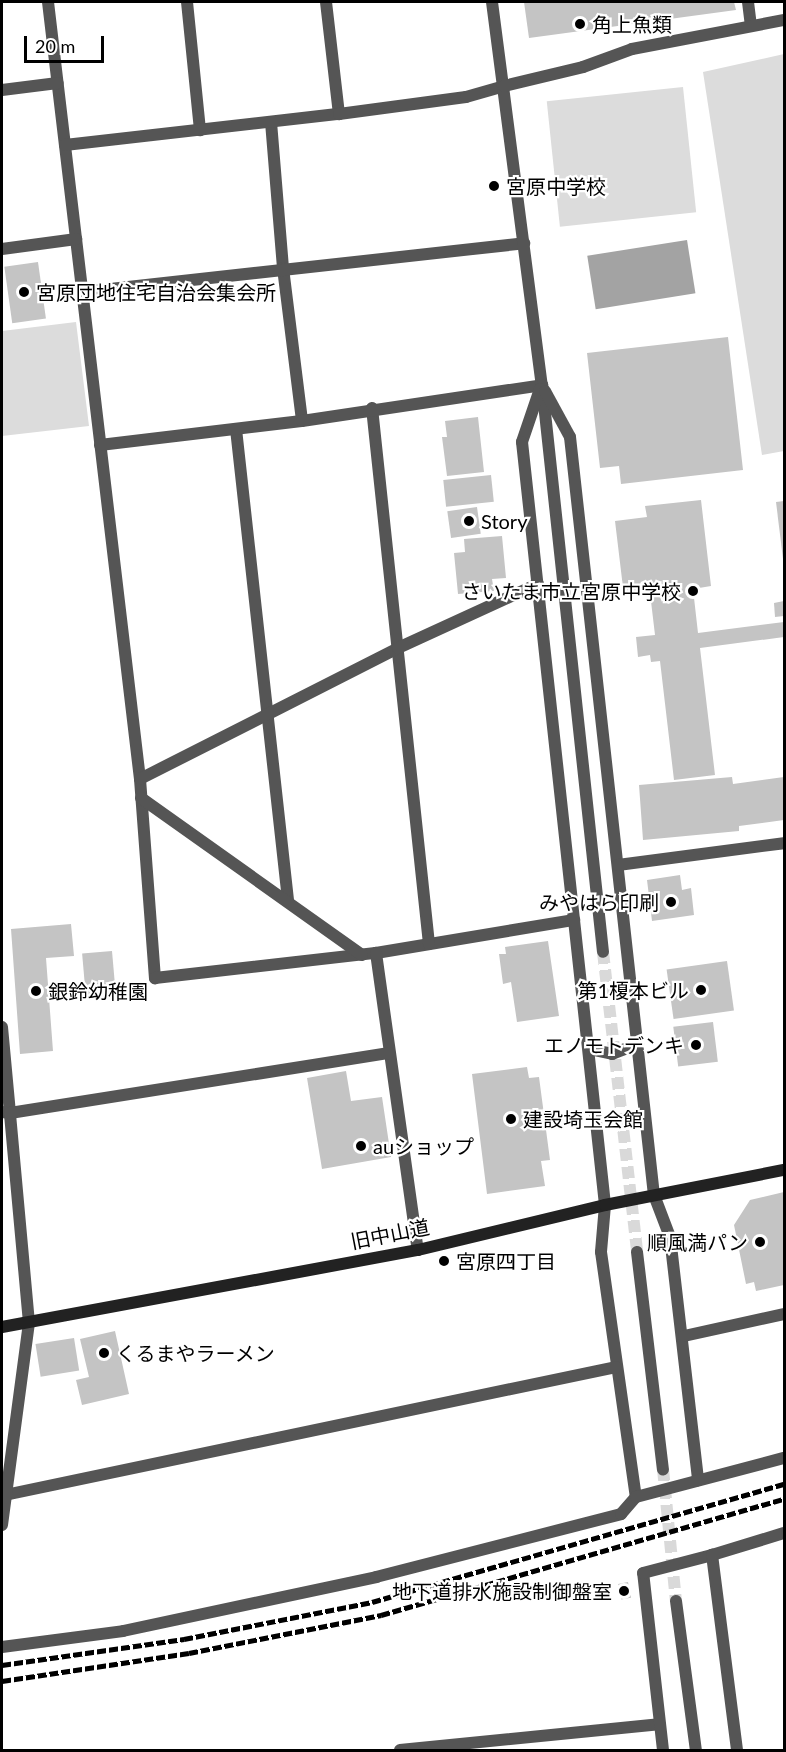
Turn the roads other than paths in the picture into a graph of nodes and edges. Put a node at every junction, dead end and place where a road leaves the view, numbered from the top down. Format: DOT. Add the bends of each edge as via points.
graph roads {
  1 [pos="48,2"];
  2 [pos="187,2"];
  3 [pos="326,2"];
  4 [pos="492,2"];
  5 [pos="748,2"];
  6 [pos="784,20"];
  7 [pos="751,26"];
  8 [pos="58,83"];
  9 [pos="504,86"];
  10 [pos="2,90"];
  11 [pos="339,114"];
  12 [pos="272,122"];
  13 [pos="200,130"];
  14 [pos="65,145"];
  15 [pos="76,239"];
  16 [pos="524,243"];
  17 [pos="2,249"];
  18 [pos="283,268"];
  19 [pos="83,292"];
  20 [pos="542,385"];
  21 [pos="372,408"];
  22 [pos="302,421"];
  23 [pos="236,429"];
  24 [pos="100,445"];
  25 [pos="538,584"];
  26 [pos="398,648"];
  27 [pos="268,714"];
  28 [pos="140,779"];
  29 [pos="141,798"];
  30 [pos="784,845"];
  31 [pos="618,865"];
  32 [pos="288,900"];
  33 [pos="574,920"];
  34 [pos="429,944"];
  35 [pos="603,952"];
  36 [pos="376,953"];
  37 [pos="362,955"];
  38 [pos="2,1027"];
  39 [pos="638,1044"];
  40 [pos="589,1049"];
  41 [pos="389,1053"];
  42 [pos="6,1113"];
  43 [pos="784,1170"];
  44 [pos="654,1195"];
  45 [pos="605,1205"];
  46 [pos="418,1250"];
  47 [pos="637,1252"];
  48 [pos="784,1314"];
  49 [pos="29,1323"];
  50 [pos="2,1327"];
  51 [pos="684,1336"];
  52 [pos="616,1367"];
  53 [pos="784,1458"];
  54 [pos="663,1469"];
  55 [pos="698,1480"];
  56 [pos="5,1495"];
  57 [pos="636,1497"];
  58 [pos="2,1525"];
  59 [pos="784,1533"];
  60 [pos="712,1555"];
  61 [pos="676,1601"];
  62 [pos="2,1647"];
  63 [pos="659,1724"];
  64 [pos="400,1750"];
  65 [pos="663,1750"];
  66 [pos="696,1750"];
  67 [pos="737,1750"];
  1 -- 8 [label="street"];
  2 -- 13 [label="street"];
  3 -- 11 [label="street"];
  4 -- 9 [label="street"];
  5 -- 7 [label="street"];
  6 -- 7 [label="street"];
  7 -- 9 [label="street" via="632,49 583,67"];
  8 -- 10 [label="street"];
  8 -- 14 [label="street"];
  9 -- 11 [label="street" via="466,97"];
  9 -- 16 [label="street"];
  11 -- 12 [label="street"];
  12 -- 13 [label="street"];
  12 -- 18 [label="street"];
  13 -- 14 [label="street"];
  14 -- 15 [label="street"];
  15 -- 17 [label="street"];
  15 -- 19 [label="street"];
  16 -- 18 [label="street"];
  16 -- 20 [label="street"];
  18 -- 19 [label="street"];
  18 -- 22 [label="street"];
  19 -- 24 [label="street"];
  20 -- 21 [label="street"];
  20 -- 25 [label="street" via="522,442"];
  20 -- 31 [label="street" via="570,437"];
  20 -- 35 [label="street"];
  21 -- 22 [label="street"];
  21 -- 26 [label="street"];
  22 -- 23 [label="street"];
  23 -- 24 [label="street"];
  23 -- 27 [label="street"];
  24 -- 28 [label="street"];
  25 -- 26 [label="street"];
  25 -- 33 [label="street"];
  26 -- 27 [label="street"];
  26 -- 34 [label="street"];
  27 -- 28 [label="street"];
  27 -- 32 [label="street"];
  28 -- 29 [label="street"];
  29 -- 32 [label="street"];
  29 -- 37 [label="street" via="155,978"];
  30 -- 31 [label="street"];
  31 -- 39 [label="street"];
  32 -- 37 [label="street"];
  33 -- 34 [label="street"];
  33 -- 40 [label="street"];
  34 -- 36 [label="street"];
  36 -- 37 [label="street"];
  36 -- 41 [label="street"];
  38 -- 42 [label="street"];
  39 -- 40 [label="street" via="612,1054"];
  39 -- 44 [label="street"];
  40 -- 45 [label="street"];
  41 -- 42 [label="street"];
  41 -- 46 [label="street"];
  42 -- 49 [label="street"];
  43 -- 44 [label="main road, 旧中山道"];
  44 -- 45 [label="main road, 旧中山道"];
  44 -- 51 [label="street" via="670,1237"];
  45 -- 46 [label="main road, 旧中山道"];
  45 -- 52 [label="street" via="601,1252"];
  46 -- 49 [label="main road, 旧中山道"];
  47 -- 54 [label="street"];
  48 -- 51 [label="street"];
  49 -- 50 [label="main road, 旧中山道"];
  49 -- 56 [label="street"];
  51 -- 55 [label="street"];
  52 -- 56 [label="street"];
  52 -- 57 [label="street"];
  53 -- 55 [label="street" via="720,1478"];
  55 -- 57 [label="street"];
  56 -- 58 [label="street"];
  57 -- 62 [label="street" via="621,1514 376,1577 123,1631"];
  59 -- 60 [label="street"];
  60 -- 63 [label="street" via="643,1573"];
  60 -- 67 [label="street"];
  61 -- 66 [label="street"];
  63 -- 64 [label="street"];
  63 -- 65 [label="street"];
}
